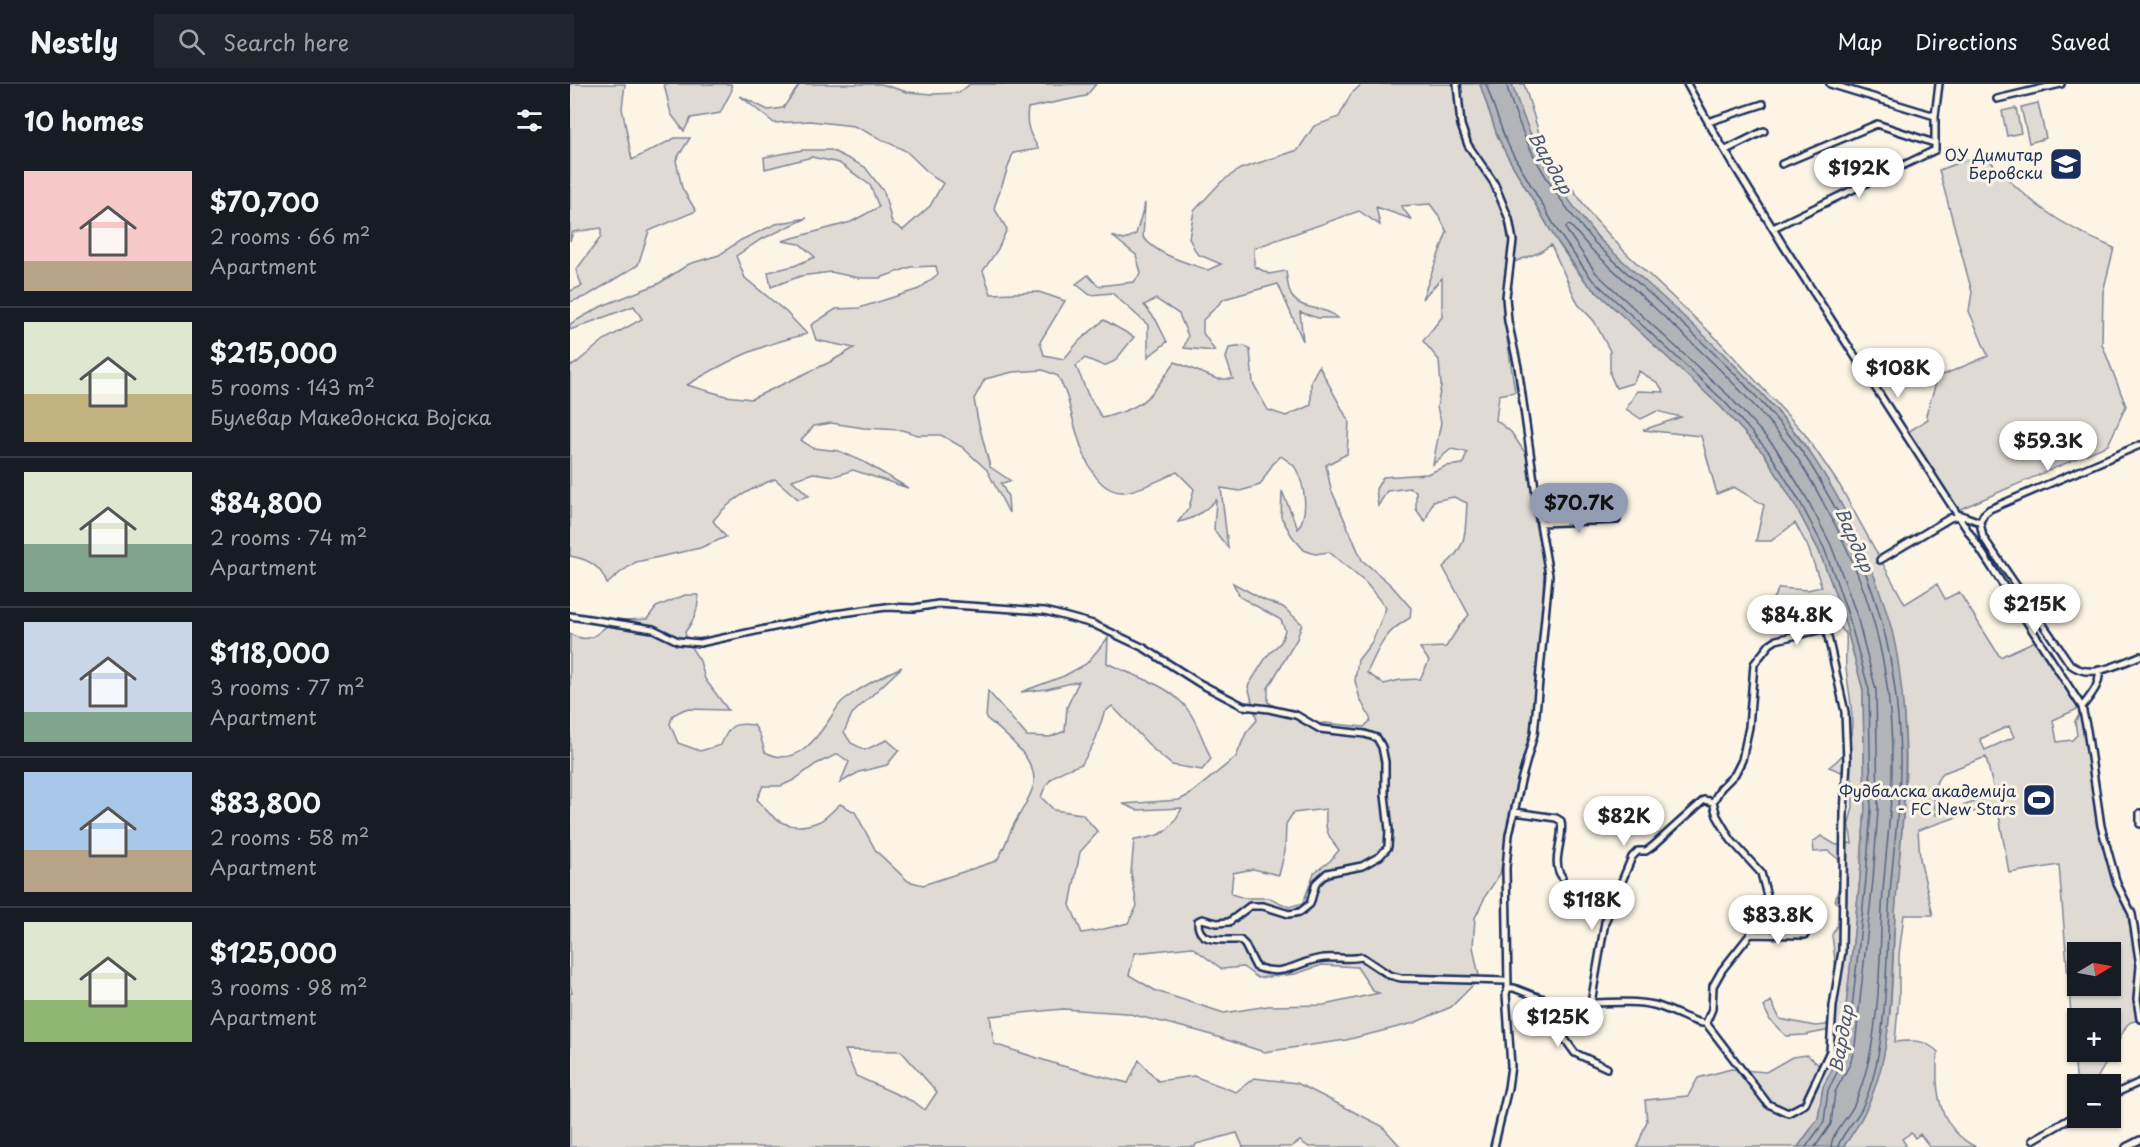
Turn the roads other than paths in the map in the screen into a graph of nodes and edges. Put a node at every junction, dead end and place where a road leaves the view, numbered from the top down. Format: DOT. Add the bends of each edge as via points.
graph roads {
  1 [pos="1456,84"];
  2 [pos="1687,84"];
  3 [pos="1830,84"];
  4 [pos="1939,84"];
  5 [pos="2061,84"];
  6 [pos="1997,99"];
  7 [pos="1763,104"];
  8 [pos="1935,116"];
  9 [pos="1708,122"];
  10 [pos="1764,131"];
  11 [pos="1934,147"];
  12 [pos="1726,150"];
  13 [pos="1782,164"];
  14 [pos="1773,228"];
  15 [pos="2140,445"];
  16 [pos="1957,515"];
  17 [pos="1617,520"];
  18 [pos="1980,522"];
  19 [pos="1540,523"];
  20 [pos="1880,560"];
  21 [pos="570,616"];
  22 [pos="2140,656"];
  23 [pos="2099,670"];
  24 [pos="2082,707"];
  25 [pos="1713,802"];
  26 [pos="1515,812"];
  27 [pos="1562,877"];
  28 [pos="2140,909"];
  29 [pos="2132,914"];
  30 [pos="1750,934"];
  31 [pos="1805,935"];
  32 [pos="2140,966"];
  33 [pos="1506,981"];
  34 [pos="1508,988"];
  35 [pos="1534,997"];
  36 [pos="1591,1003"];
  37 [pos="2140,1019"];
  38 [pos="1706,1023"];
  39 [pos="1607,1068"];
  40 [pos="2140,1082"];
  41 [pos="2121,1091"];
  42 [pos="2067,1120"];
  43 [pos="2033,1140"];
  44 [pos="2140,1140"];
  45 [pos="1494,1147"];
  46 [pos="2126,1147"];
  1 -- 19 [label="street" via="1461,125 1468,145 1494,183 1509,219 1513,241 1506,297 1508,321"];
  2 -- 9 [label="street"];
  3 -- 8 [label="street"];
  4 -- 8 [label="street"];
  5 -- 6 [label="street"];
  7 -- 9 [label="street"];
  8 -- 11 [label="street"];
  9 -- 12 [label="street"];
  10 -- 12 [label="street"];
  11 -- 13 [label="street" via="1877,124"];
  11 -- 14 [label="street"];
  12 -- 14 [label="street"];
  14 -- 16 [label="street"];
  15 -- 18 [label="street" via="1990,509"];
  16 -- 18 [label="street"];
  16 -- 20 [label="street"];
  16 -- 24 [label="street"];
  17 -- 19 [label="street"];
  18 -- 23 [label="street" via="1983,537 2067,661 2082,671"];
  19 -- 26 [label="street" via="1549,575 1534,734"];
  21 -- 33 [label="street" via="652,629 678,641 700,643 835,614 938,604 1045,611 1093,624 1144,648 1244,706 1296,716 1320,729 1365,734 1377,738 1382,747 1389,830 1388,847 1380,856 1362,866 1327,873 1316,883 1310,904 1300,912 1289,914 1250,906 1229,922 1198,921 1201,934 1219,941 1240,940 1256,967 1268,971 1278,972 1323,958 1362,957 1389,975 1401,978"];
  22 -- 23 [label="street"];
  23 -- 24 [label="street" via="2098,683"];
  24 -- 29 [label="street" via="2101,826 2117,884"];
  25 -- 30 [label="street" via="1727,834 1764,878 1766,905"];
  25 -- 36 [label="street" via="1704,800 1653,846 1632,857 1605,922"];
  25 -- 38 [label="street" via="1742,760 1757,659 1776,640 1829,628 1845,712 1842,951 1830,1051 1805,1104 1788,1113 1768,1104"];
  26 -- 27 [label="street" via="1561,821 1557,864"];
  26 -- 33 [label="street" via="1506,868"];
  28 -- 29 [label="street"];
  29 -- 32 [label="street"];
  30 -- 31 [label="street"];
  30 -- 38 [label="street" via="1713,986 1712,1009"];
  32 -- 37 [label="street"];
  33 -- 34 [label="street"];
  34 -- 35 [label="street"];
  34 -- 45 [label="street" via="1511,1066"];
  35 -- 36 [label="street"];
  35 -- 39 [label="street" via="1575,1053"];
  36 -- 38 [label="street" via="1655,1005 1696,1023"];
  40 -- 41 [label="street"];
  42 -- 43 [label="street"];
  44 -- 46 [label="street"];
}
